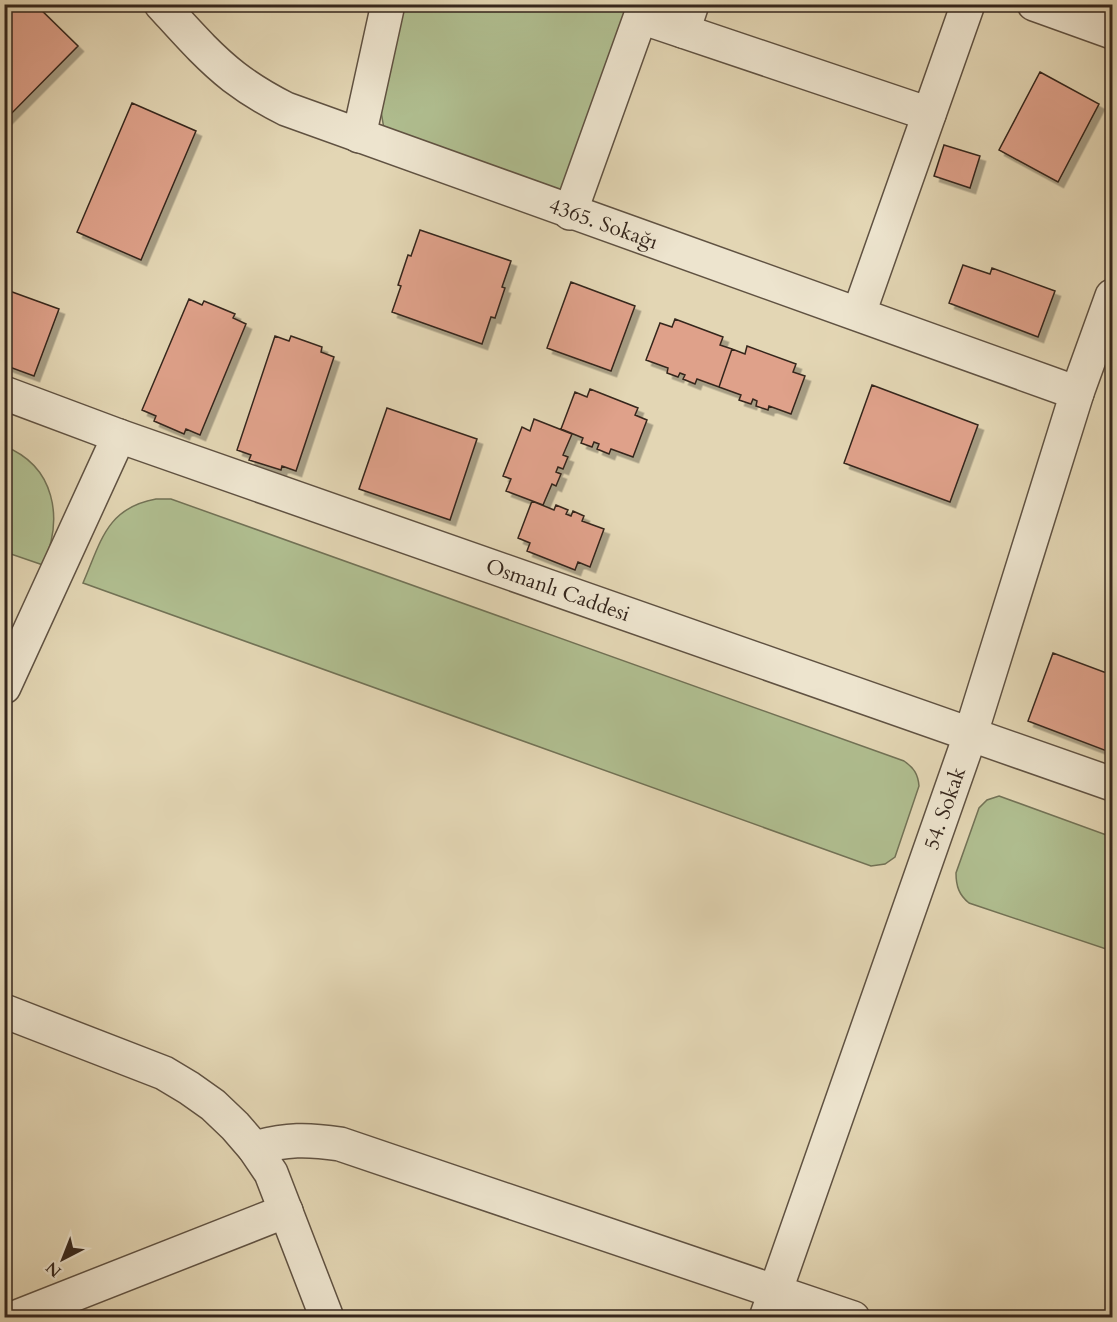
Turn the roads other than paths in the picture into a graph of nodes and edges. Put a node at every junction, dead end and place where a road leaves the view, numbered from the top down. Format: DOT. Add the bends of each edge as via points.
graph roads {
  1 [pos="161,4"];
  2 [pos="388,4"];
  3 [pos="968,4"];
  4 [pos="1034,4"];
  5 [pos="643,11"];
  6 [pos="688,18"];
  7 [pos="1113,32"];
  8 [pos="929,114"];
  9 [pos="359,136"];
  10 [pos="570,213"];
  11 [pos="1113,296"];
  12 [pos="860,313"];
  13 [pos="4,393"];
  14 [pos="1077,393"];
  15 [pos="119,436"];
  16 [pos="4,687"];
  17 [pos="971,733"];
  18 [pos="1113,784"];
  19 [pos="4,1011"];
  20 [pos="254,1148"];
  21 [pos="286,1211"];
  22 [pos="771,1304"];
  23 [pos="14,1317"];
  24 [pos="327,1317"];
  25 [pos="853,1317"];
  1 -- 9 [label="street, 4365. Sokağı" via="217,62 258,94 286,109"];
  2 -- 9 [label="street"];
  3 -- 8 [label="street"];
  4 -- 7 [label="street"];
  5 -- 6 [label="street"];
  5 -- 10 [label="street"];
  6 -- 8 [label="street"];
  8 -- 12 [label="street"];
  9 -- 10 [label="street, 4365. Sokağı"];
  10 -- 12 [label="street, 4365. Sokağı"];
  11 -- 14 [label="street, 54. Sokak"];
  12 -- 14 [label="street, 4365. Sokağı"];
  13 -- 15 [label="street, Osmanlı Caddesi"];
  14 -- 17 [label="street, 54. Sokak"];
  15 -- 16 [label="street"];
  15 -- 17 [label="street, Osmanlı Caddesi"];
  17 -- 18 [label="street, Osmanlı Caddesi"];
  17 -- 22 [label="street, 54. Sokak"];
  19 -- 20 [label="street" via="164,1074 213,1106"];
  20 -- 21 [label="street" via="271,1173"];
  20 -- 22 [label="street" via="294,1140 340,1144"];
  21 -- 23 [label="street"];
  21 -- 24 [label="street"];
  22 -- 25 [label="street"];
}
